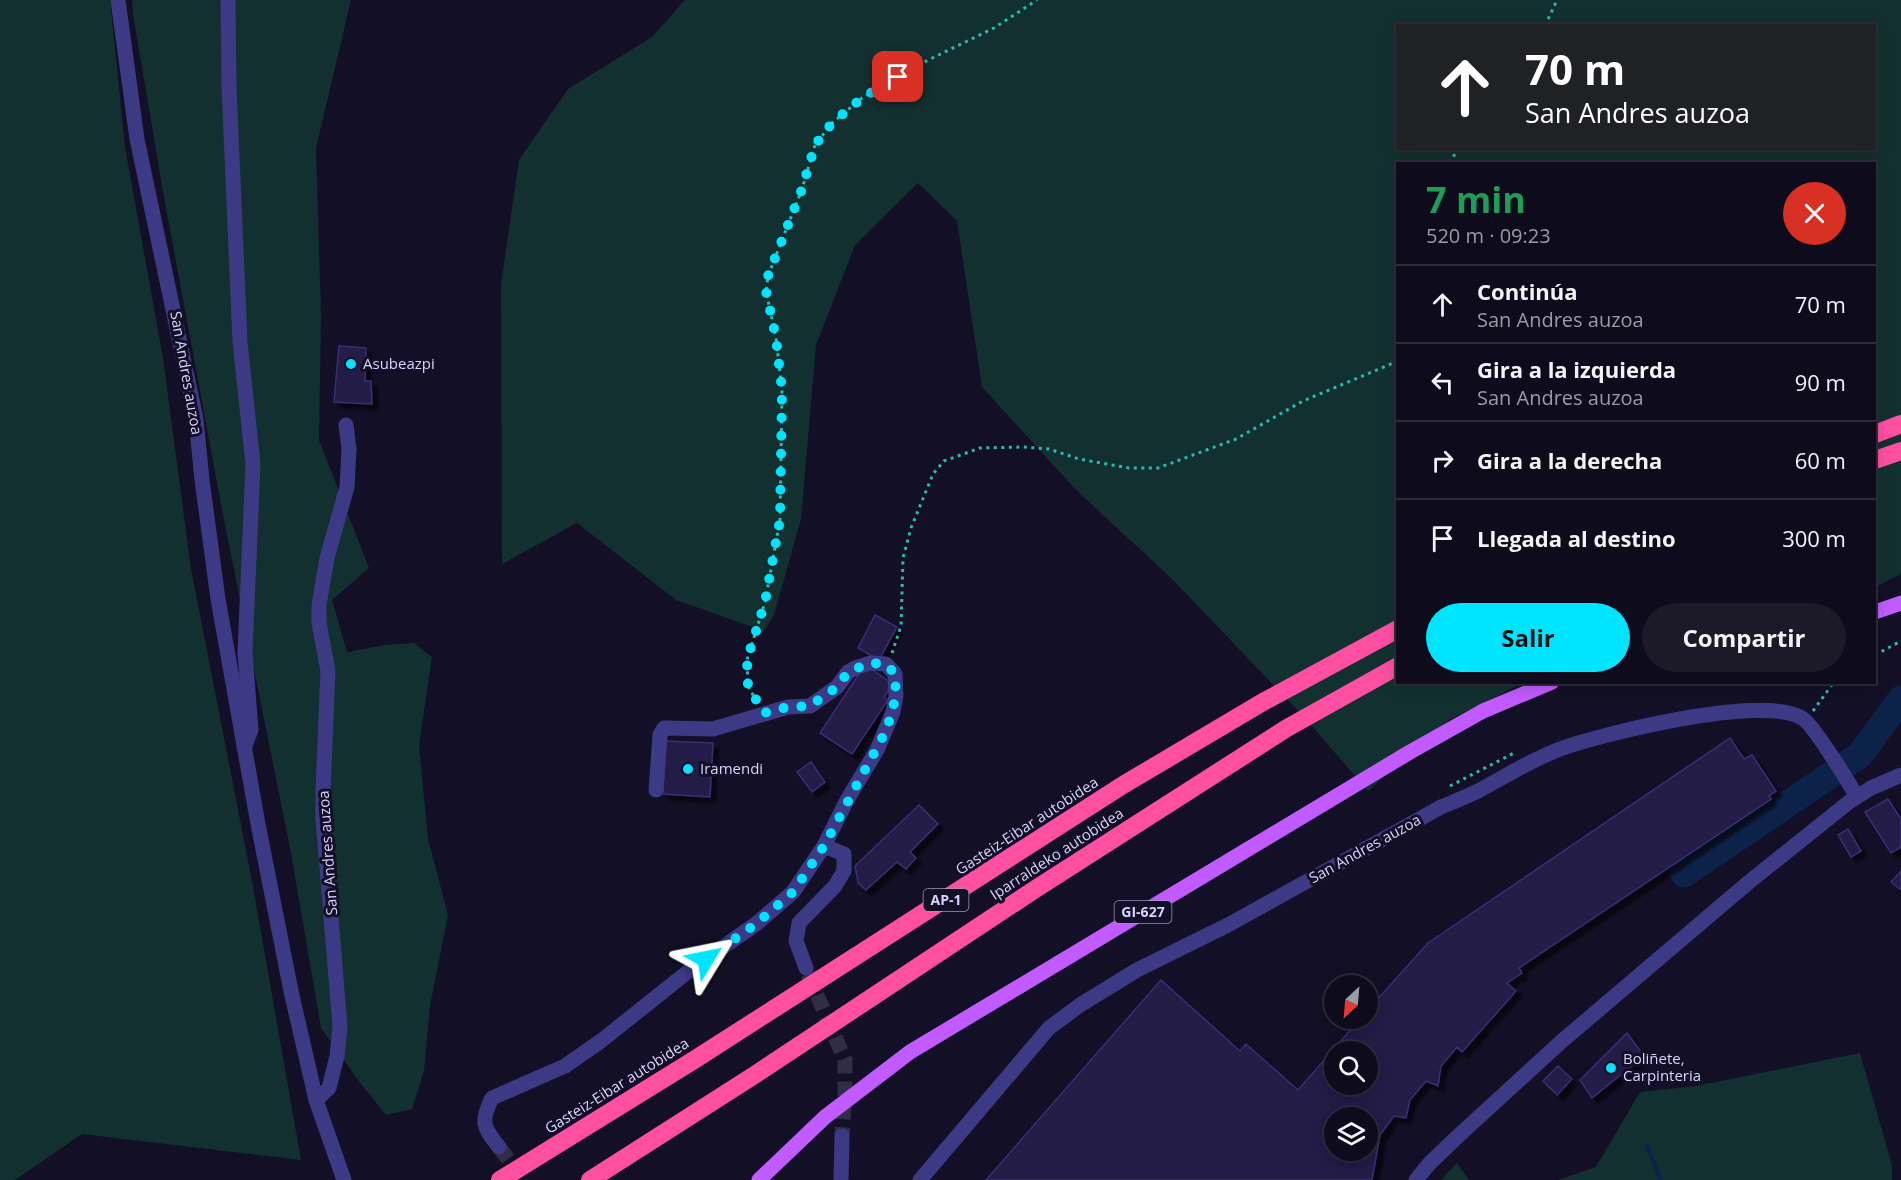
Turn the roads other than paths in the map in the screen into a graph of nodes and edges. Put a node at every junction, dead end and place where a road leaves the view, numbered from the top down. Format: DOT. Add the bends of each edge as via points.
graph roads {
  1 [pos="118,0"];
  2 [pos="228,0"];
  3 [pos="1901,424"];
  4 [pos="346,425"];
  5 [pos="1876,434"];
  6 [pos="1901,451"];
  7 [pos="1876,460"];
  8 [pos="1901,603"];
  9 [pos="1876,612"];
  10 [pos="1396,630"];
  11 [pos="1396,667"];
  12 [pos="1547,684"];
  13 [pos="244,748"];
  14 [pos="1901,775"];
  15 [pos="656,790"];
  16 [pos="1857,797"];
  17 [pos="824,846"];
  18 [pos="806,968"];
  19 [pos="316,1100"];
  20 [pos="842,1136"];
  21 [pos="499,1147"];
  22 [pos="344,1180"];
  23 [pos="500,1180"];
  24 [pos="590,1180"];
  25 [pos="759,1180"];
  26 [pos="840,1180"];
  27 [pos="920,1180"];
  28 [pos="1416,1180"];
  1 -- 13 [label="street, San Andres auzoa" via="137,139 196,419 218,599"];
  2 -- 13 [label="street, San Andres auzoa" via="240,342 253,464 245,653 251,730"];
  3 -- 5 [label="highway"];
  4 -- 19 [label="street, San Andres auzoa" via="347,487 327,558 319,616 328,671 323,819 340,1028 329,1088"];
  6 -- 7 [label="highway"];
  8 -- 9 [label="main road"];
  10 -- 23 [label="highway, Gasteiz-Eibar autobidea / AP-1" via="1263,702 1124,785"];
  11 -- 24 [label="highway, Iparraldeko autobidea / AP-1" via="1287,728"];
  12 -- 25 [label="main road, GI-627" via="1483,711 1410,752 910,1052 825,1117"];
  13 -- 19 [label="street, San Andres auzoa"];
  14 -- 16 [label="street"];
  15 -- 17 [label="street" via="660,735 664,728 712,729 788,707 810,706 855,668 870,663 886,664 895,674 896,684 890,721"];
  16 -- 27 [label="street, San Andres auzoa" via="1804,718 1785,711 1705,715 1569,747 1441,807 1137,970 1080,1005 1049,1028"];
  16 -- 28 [label="street" via="1598,1010 1456,1138"];
  17 -- 18 [label="street" via="844,854 844,871 835,886 799,923 796,942"];
  17 -- 21 [label="street" via="793,892 756,924 565,1066 492,1098 485,1113 486,1131"];
  19 -- 22 [label="street, San Andres auzoa"];
  20 -- 26 [label="street"];
}
